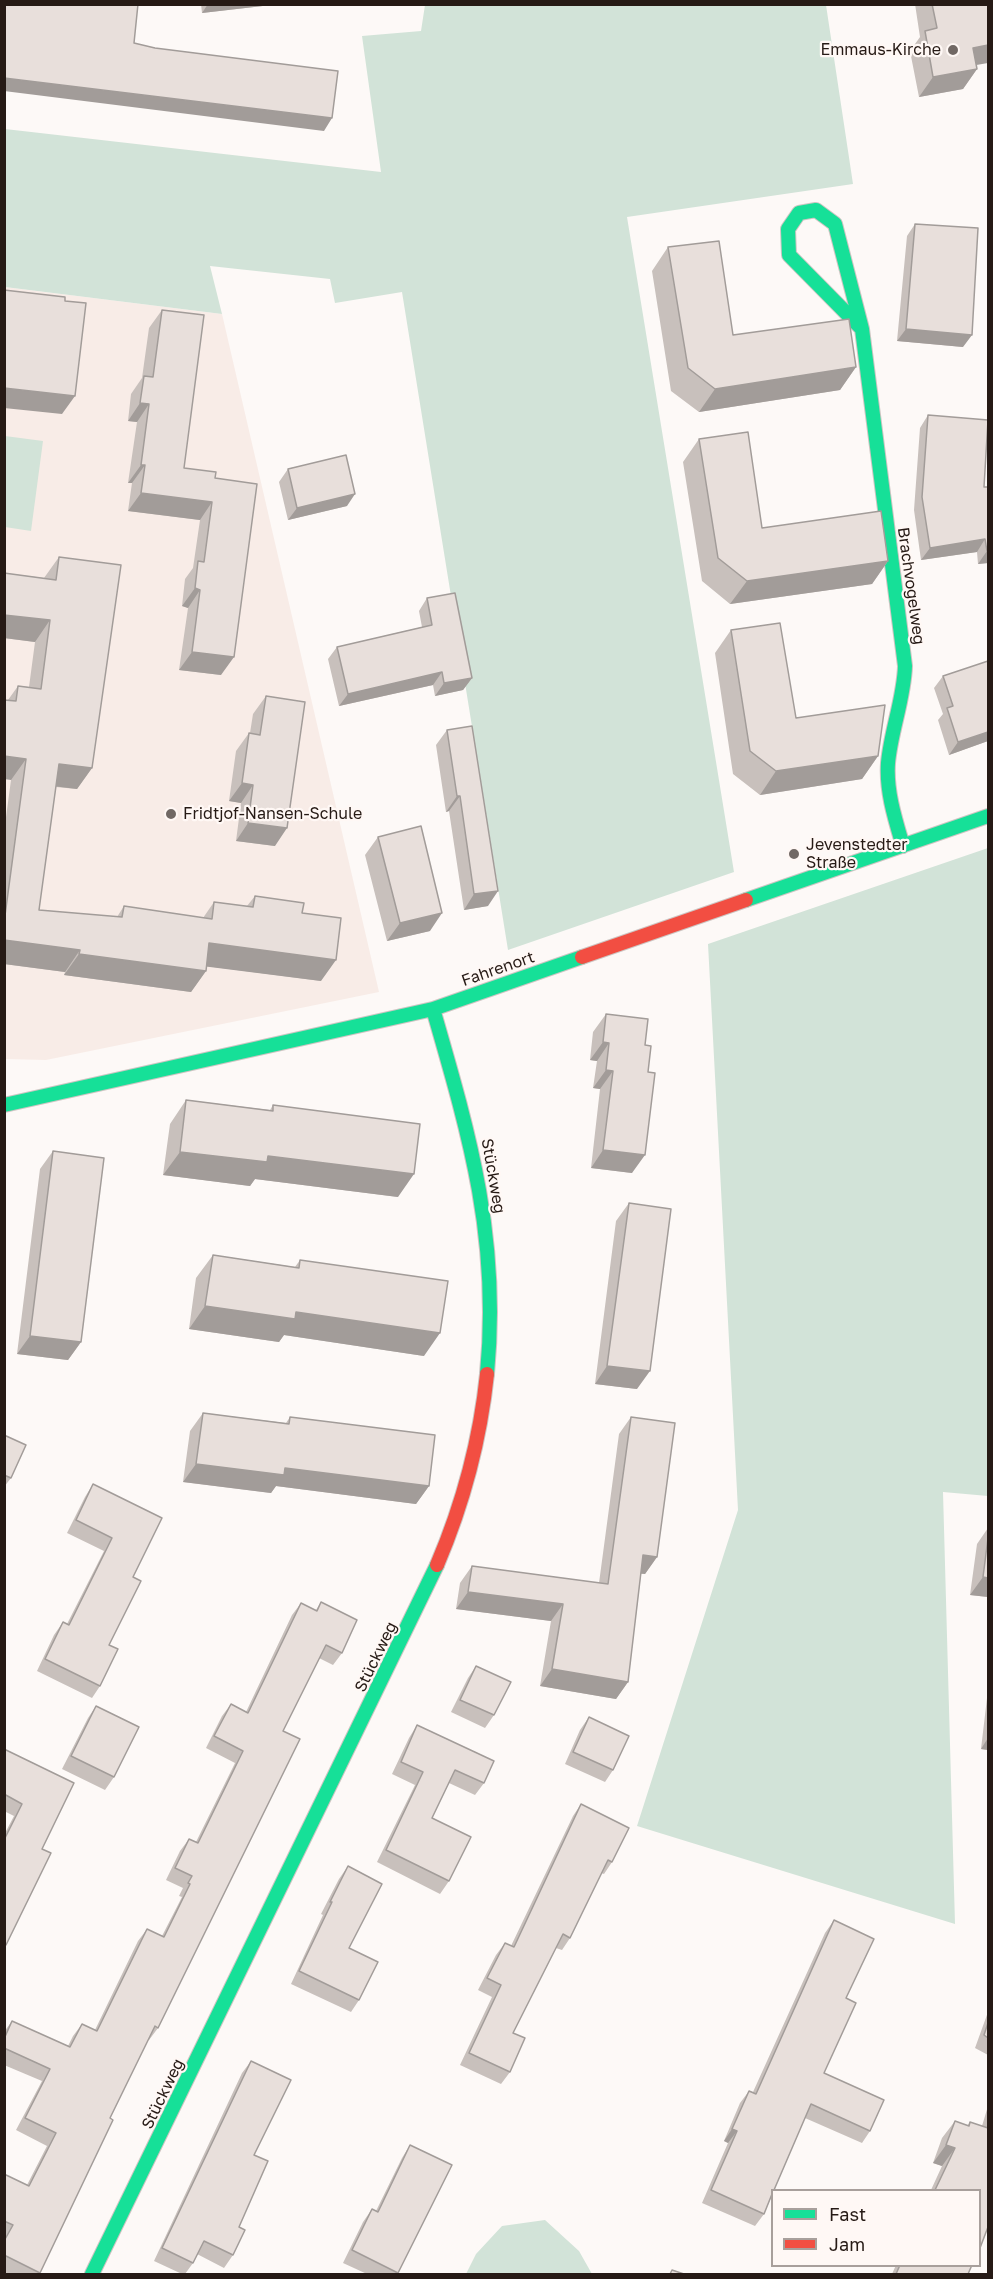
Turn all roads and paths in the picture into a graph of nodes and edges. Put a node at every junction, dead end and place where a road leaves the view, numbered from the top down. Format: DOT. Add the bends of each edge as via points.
graph roads {
  1 [pos="862,329"];
  2 [pos="988,816"];
  3 [pos="903,846"];
  4 [pos="433,1009"];
  5 [pos="4,1106"];
  6 [pos="92,2274"];
  1 -- 1 [label="street, Brachvogelweg" via="835,224 828,214 817,210 792,218 786,228 789,255"];
  1 -- 3 [label="street, Brachvogelweg" via="905,666 905,690 888,761 890,800"];
  2 -- 3 [label="street, Fahrenort"];
  3 -- 4 [label="street, Fahrenort"];
  4 -- 5 [label="street, Fahrenort"];
  4 -- 6 [label="street, Stückweg" via="468,1132 484,1210 490,1290 485,1389 462,1497 414,1616"];
}
